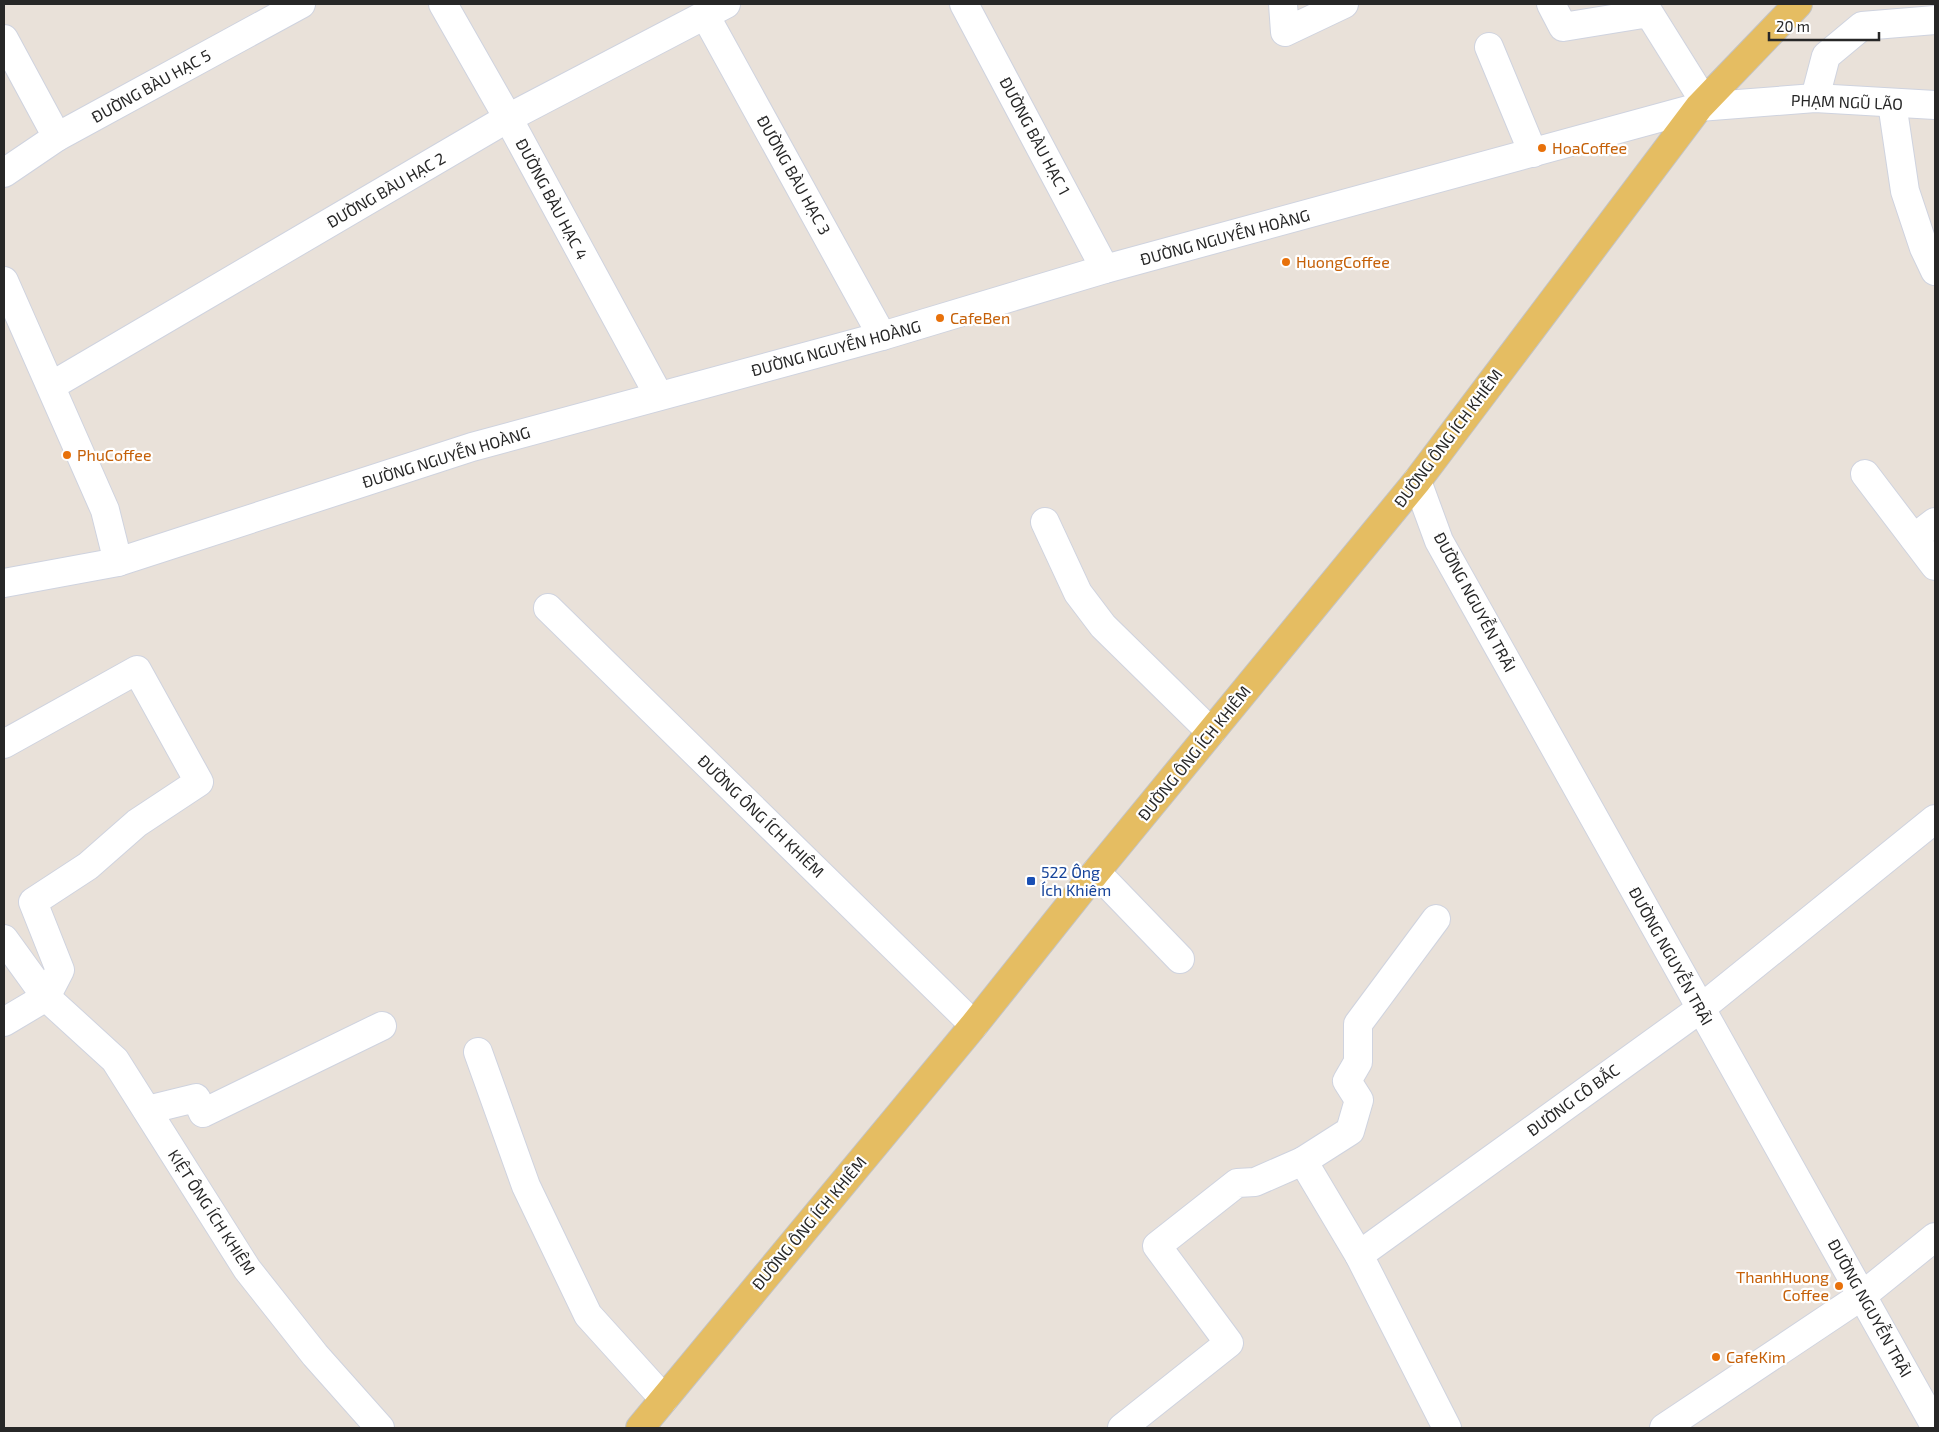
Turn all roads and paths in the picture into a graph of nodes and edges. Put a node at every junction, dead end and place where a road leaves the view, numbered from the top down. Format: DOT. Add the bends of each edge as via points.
graph roads {
  1 [pos="301,4"];
  2 [pos="443,4"];
  3 [pos="964,4"];
  4 [pos="1283,4"];
  5 [pos="1344,4"];
  6 [pos="1551,4"];
  7 [pos="1798,4"];
  8 [pos="716,9"];
  9 [pos="1935,20"];
  10 [pos="4,39"];
  11 [pos="1489,47"];
  12 [pos="1815,98"];
  13 [pos="1892,103"];
  14 [pos="1702,104"];
  15 [pos="1935,105"];
  16 [pos="508,118"];
  17 [pos="57,137"];
  18 [pos="1533,153"];
  19 [pos="4,173"];
  20 [pos="1105,270"];
  21 [pos="1935,271"];
  22 [pos="4,281"];
  23 [pos="882,336"];
  24 [pos="51,386"];
  25 [pos="659,396"];
  26 [pos="1865,474"];
  27 [pos="1418,481"];
  28 [pos="1045,522"];
  29 [pos="1925,530"];
  30 [pos="118,562"];
  31 [pos="1935,566"];
  32 [pos="4,583"];
  33 [pos="548,608"];
  34 [pos="1211,732"];
  35 [pos="4,744"];
  36 [pos="1935,819"];
  37 [pos="1096,872"];
  38 [pos="1436,919"];
  39 [pos="4,939"];
  40 [pos="1180,959"];
  41 [pos="46,996"];
  42 [pos="1700,1009"];
  43 [pos="4,1022"];
  44 [pos="974,1025"];
  45 [pos="382,1026"];
  46 [pos="478,1052"];
  47 [pos="146,1110"];
  48 [pos="1303,1161"];
  49 [pos="1935,1237"];
  50 [pos="1359,1255"];
  51 [pos="1863,1295"];
  52 [pos="664,1399"];
  53 [pos="1935,1426"];
  54 [pos="380,1428"];
  55 [pos="640,1428"];
  56 [pos="1122,1428"];
  57 [pos="1447,1428"];
  58 [pos="1664,1428"];
  1 -- 17 [label="street, ĐƯỜNG BÀU HẠC 5"];
  2 -- 16 [label="street, ĐƯỜNG BÀU HẠC 4"];
  3 -- 20 [label="street, ĐƯỜNG BÀU HẠC 1"];
  4 -- 5 [label="street" via="1285,32"];
  6 -- 14 [label="street" via="1562,27 1650,13"];
  7 -- 14 [label="main road, ĐƯỜNG ÔNG ÍCH KHIÊM"];
  8 -- 16 [label="street, ĐƯỜNG BÀU HẠC 2"];
  8 -- 23 [label="street, ĐƯỜNG BÀU HẠC 3"];
  9 -- 12 [label="street" via="1862,26 1826,56"];
  10 -- 17 [label="street"];
  11 -- 18 [label="street"];
  12 -- 13 [label="street, PHẠM NGŨ LÃO"];
  12 -- 14 [label="street, PHẠM NGŨ LÃO"];
  13 -- 15 [label="street, PHẠM NGŨ LÃO"];
  13 -- 21 [label="street" via="1905,191"];
  14 -- 18 [label="street, ĐƯỜNG NGUYỄN HOÀNG"];
  14 -- 27 [label="main road, ĐƯỜNG ÔNG ÍCH KHIÊM"];
  16 -- 24 [label="street, ĐƯỜNG BÀU HẠC 2"];
  16 -- 25 [label="street, ĐƯỜNG BÀU HẠC 4"];
  17 -- 19 [label="street, ĐƯỜNG BÀU HẠC 5"];
  18 -- 20 [label="street, ĐƯỜNG NGUYỄN HOÀNG"];
  20 -- 23 [label="street, ĐƯỜNG NGUYỄN HOÀNG"];
  22 -- 24 [label="street"];
  23 -- 25 [label="street, ĐƯỜNG NGUYỄN HOÀNG"];
  24 -- 30 [label="street" via="105,510"];
  25 -- 30 [label="street, ĐƯỜNG NGUYỄN HOÀNG" via="472,447"];
  26 -- 29 [label="street"];
  27 -- 34 [label="main road, ĐƯỜNG ÔNG ÍCH KHIÊM"];
  27 -- 42 [label="street, ĐƯỜNG NGUYỄN TRÃI" via="1439,541"];
  28 -- 34 [label="street" via="1078,593 1103,626"];
  29 -- 31 [label="street"];
  30 -- 32 [label="street, ĐƯỜNG NGUYỄN HOÀNG"];
  33 -- 44 [label="street, ĐƯỜNG ÔNG ÍCH KHIÊM"];
  34 -- 37 [label="main road, ĐƯỜNG ÔNG ÍCH KHIÊM"];
  35 -- 41 [label="street" via="136,670 199,782 137,823 88,866 33,902 60,970"];
  36 -- 42 [label="street, ĐƯỜNG CÔ BẮC"];
  37 -- 40 [label="street"];
  37 -- 44 [label="main road, ĐƯỜNG ÔNG ÍCH KHIÊM"];
  38 -- 48 [label="street" via="1358,1024 1358,1062 1347,1081 1358,1100 1350,1131"];
  39 -- 41 [label="street, KIỆT ÔNG ÍCH KHIÊM"];
  41 -- 43 [label="street"];
  41 -- 47 [label="street, KIỆT ÔNG ÍCH KHIÊM" via="115,1060"];
  42 -- 50 [label="street, ĐƯỜNG CÔ BẮC"];
  42 -- 51 [label="street, ĐƯỜNG NGUYỄN TRÃI"];
  44 -- 52 [label="main road, ĐƯỜNG ÔNG ÍCH KHIÊM"];
  45 -- 47 [label="street" via="203,1113 196,1098"];
  46 -- 52 [label="street" via="526,1186 588,1315"];
  47 -- 54 [label="street, KIỆT ÔNG ÍCH KHIÊM" via="247,1269 315,1355"];
  48 -- 50 [label="street"];
  48 -- 56 [label="street" via="1256,1182 1237,1183 1157,1246 1230,1343"];
  49 -- 51 [label="street"];
  50 -- 57 [label="street"];
  51 -- 53 [label="street, ĐƯỜNG NGUYỄN TRÃI"];
  51 -- 58 [label="street"];
  52 -- 55 [label="main road, ĐƯỜNG ÔNG ÍCH KHIÊM"];
}
